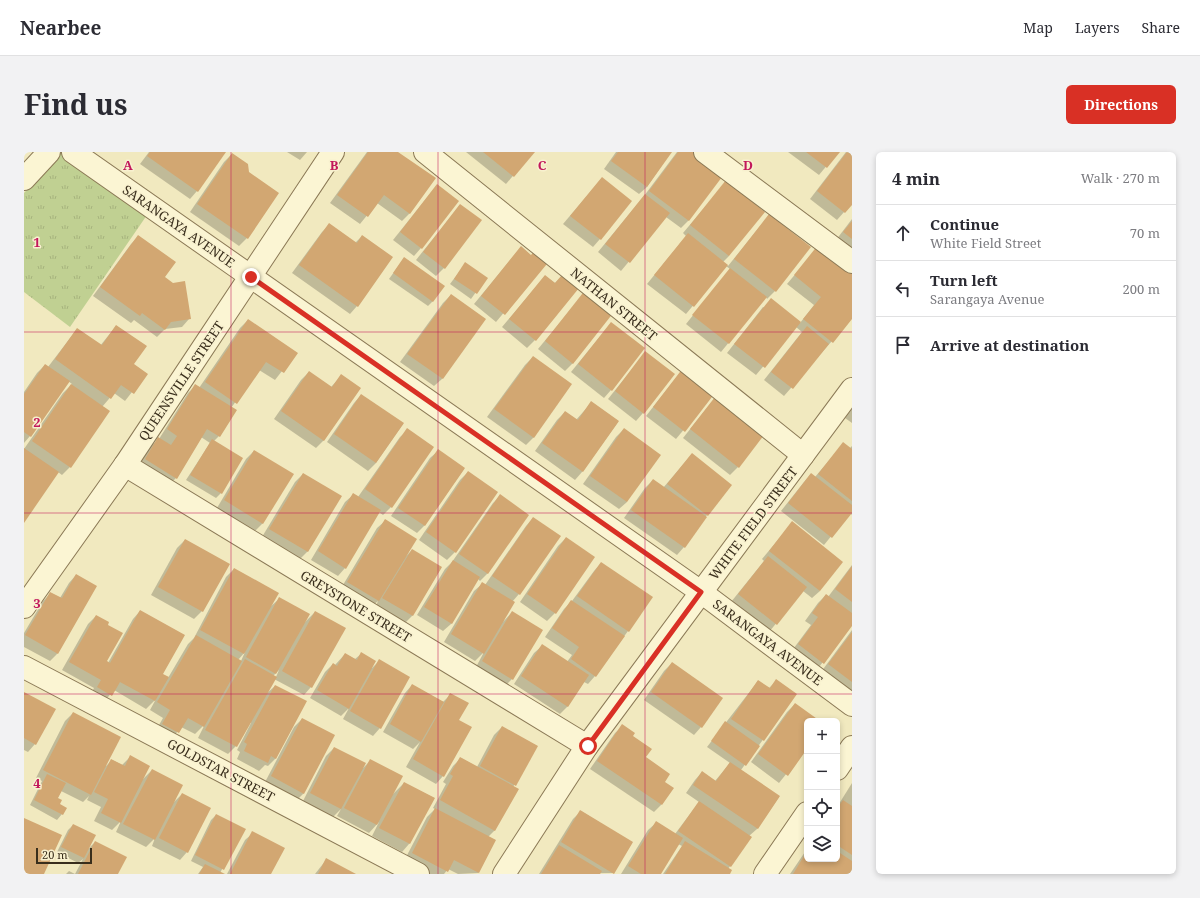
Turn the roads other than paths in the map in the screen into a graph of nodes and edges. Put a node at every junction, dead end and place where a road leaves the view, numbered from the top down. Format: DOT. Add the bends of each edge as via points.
graph roads {
  1 [pos="49,152"];
  2 [pos="73,152"];
  3 [pos="333,152"];
  4 [pos="425,152"];
  5 [pos="705,152"];
  6 [pos="24,179"];
  7 [pos="852,262"];
  8 [pos="251,277"];
  9 [pos="852,389"];
  10 [pos="803,455"];
  11 [pos="125,466"];
  12 [pos="701,592"];
  13 [pos="24,607"];
  14 [pos="24,667"];
  15 [pos="852,705"];
  16 [pos="588,746"];
  17 [pos="852,747"];
  18 [pos="840,765"];
  19 [pos="804,816"];
  20 [pos="418,874"];
  21 [pos="504,874"];
  22 [pos="765,874"];
  1 -- 6 [label="street"];
  2 -- 8 [label="street, SARANGAYA AVENUE"];
  3 -- 8 [label="street, QUEENSVILLE STREET"];
  4 -- 10 [label="street, NATHAN STREET"];
  5 -- 7 [label="street"];
  8 -- 11 [label="street, QUEENSVILLE STREET"];
  8 -- 12 [label="street, SARANGAYA AVENUE"];
  9 -- 10 [label="street, WHITE FIELD STREET"];
  10 -- 12 [label="street, WHITE FIELD STREET"];
  11 -- 13 [label="street, QUEENSVILLE STREET"];
  11 -- 16 [label="street, GREYSTONE STREET"];
  12 -- 15 [label="street, SARANGAYA AVENUE"];
  12 -- 16 [label="street, WHITE FIELD STREET"];
  14 -- 20 [label="street, GOLDSTAR STREET"];
  16 -- 21 [label="street, WHITE FIELD STREET"];
  17 -- 18 [label="street"];
  19 -- 22 [label="street"];
}
